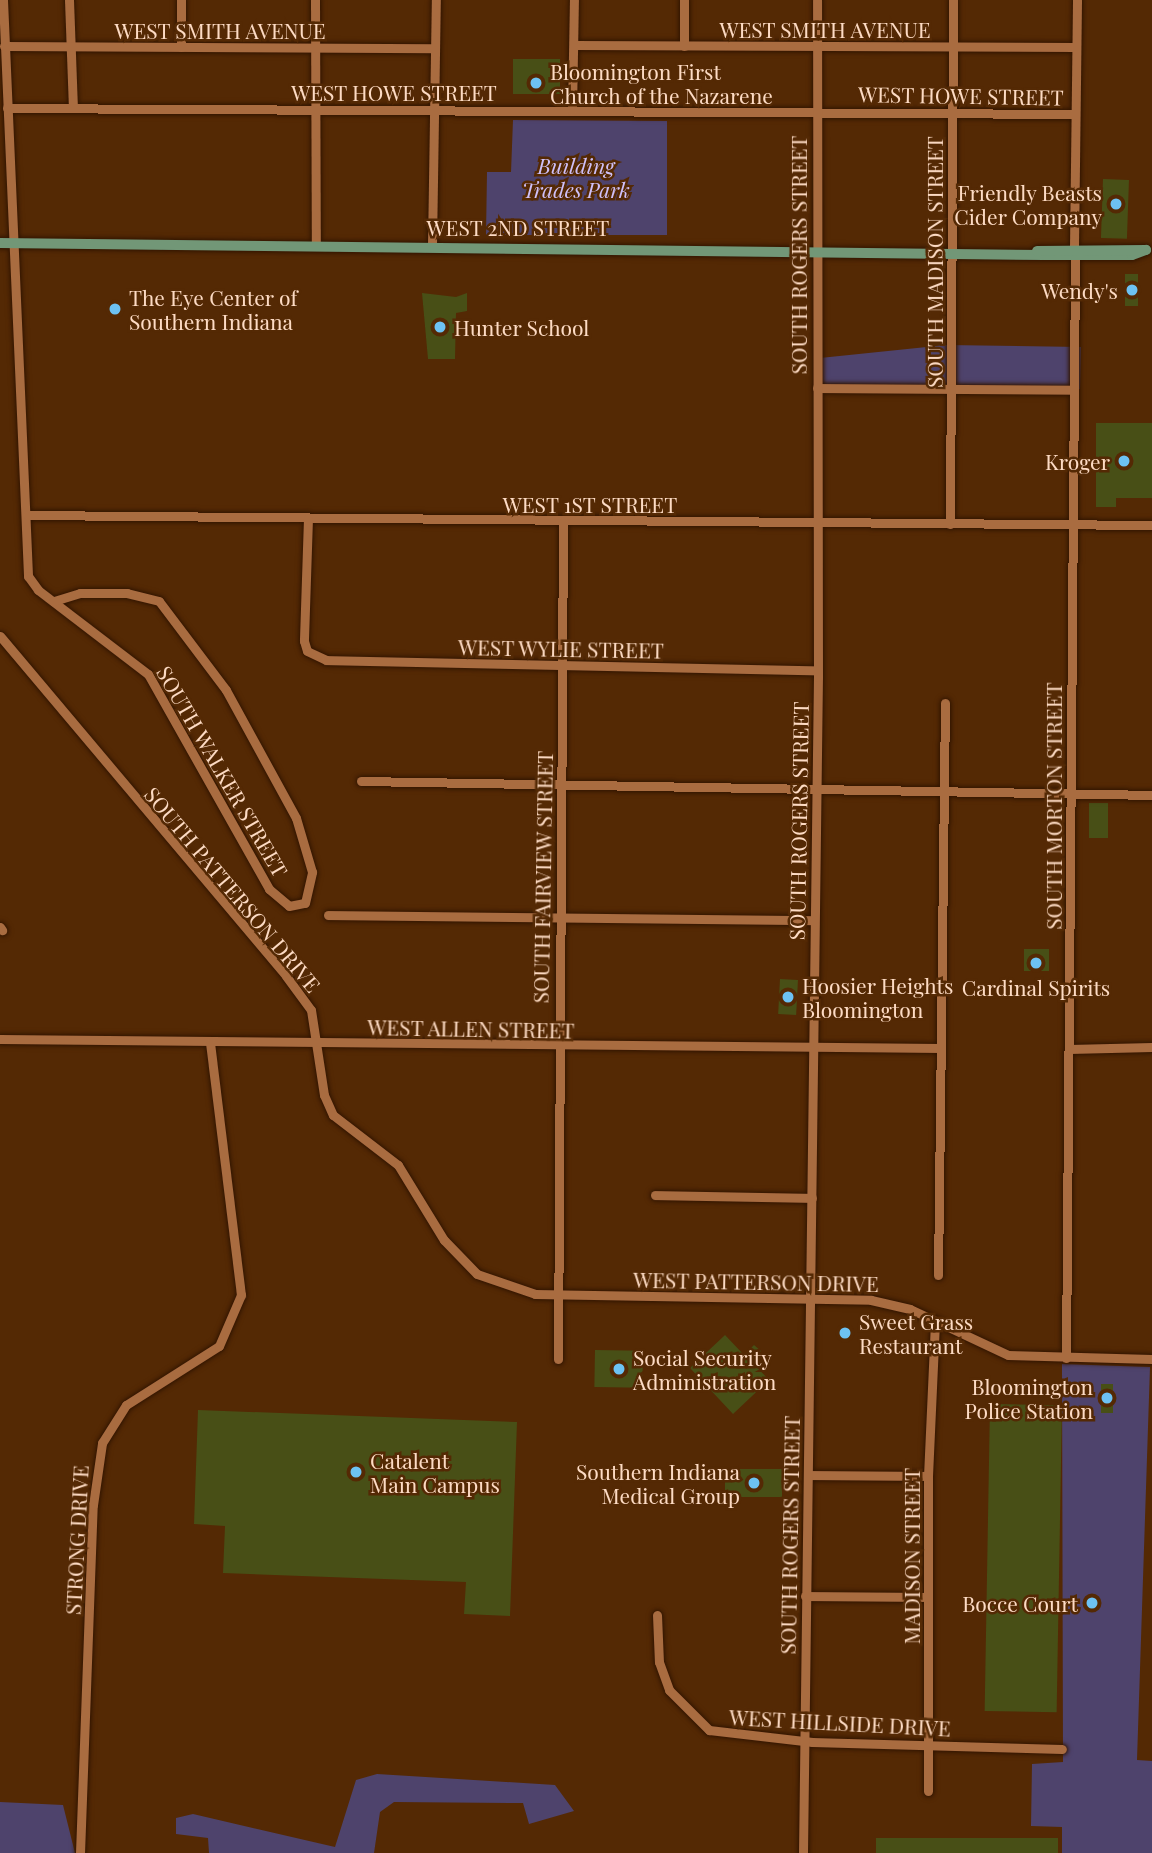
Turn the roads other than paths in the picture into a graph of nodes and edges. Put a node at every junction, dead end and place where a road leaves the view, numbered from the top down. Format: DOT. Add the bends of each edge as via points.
graph roads {
  1 [pos="3,0"];
  2 [pos="69,0"];
  3 [pos="181,0"];
  4 [pos="314,0"];
  5 [pos="436,0"];
  6 [pos="574,0"];
  7 [pos="684,0"];
  8 [pos="817,0"];
  9 [pos="953,0"];
  10 [pos="1077,0"];
  11 [pos="574,45"];
  12 [pos="4,46"];
  13 [pos="71,46"];
  14 [pos="684,46"];
  15 [pos="953,46"];
  16 [pos="181,47"];
  17 [pos="816,47"];
  18 [pos="1076,47"];
  19 [pos="315,48"];
  20 [pos="434,48"];
  21 [pos="7,108"];
  22 [pos="73,108"];
  23 [pos="314,110"];
  24 [pos="434,110"];
  25 [pos="572,111"];
  26 [pos="815,112"];
  27 [pos="952,112"];
  28 [pos="1074,114"];
  29 [pos="0,243"];
  30 [pos="14,243"];
  31 [pos="316,244"];
  32 [pos="432,245"];
  33 [pos="816,249"];
  34 [pos="952,250"];
  35 [pos="1149,250"];
  36 [pos="1074,251"];
  37 [pos="817,388"];
  38 [pos="951,388"];
  39 [pos="1073,390"];
  40 [pos="28,515"];
  41 [pos="308,518"];
  42 [pos="564,522"];
  43 [pos="817,524"];
  44 [pos="950,524"];
  45 [pos="1073,525"];
  46 [pos="1152,525"];
  47 [pos="53,601"];
  48 [pos="0,636"];
  49 [pos="563,666"];
  50 [pos="817,670"];
  51 [pos="945,703"];
  52 [pos="361,781"];
  53 [pos="562,785"];
  54 [pos="817,790"];
  55 [pos="944,790"];
  56 [pos="1071,794"];
  57 [pos="1152,795"];
  58 [pos="328,915"];
  59 [pos="559,916"];
  60 [pos="814,920"];
  61 [pos="0,1039"];
  62 [pos="317,1042"];
  63 [pos="210,1043"];
  64 [pos="557,1048"];
  65 [pos="941,1048"];
  66 [pos="1152,1048"];
  67 [pos="1069,1049"];
  68 [pos="813,1050"];
  69 [pos="655,1195"];
  70 [pos="811,1198"];
  71 [pos="938,1275"];
  72 [pos="558,1294"];
  73 [pos="812,1298"];
  74 [pos="934,1322"];
  75 [pos="1066,1358"];
  76 [pos="558,1359"];
  77 [pos="1152,1359"];
  78 [pos="809,1475"];
  79 [pos="928,1476"];
  80 [pos="805,1596"];
  81 [pos="927,1597"];
  82 [pos="657,1615"];
  83 [pos="802,1741"];
  84 [pos="926,1746"];
  85 [pos="1062,1749"];
  86 [pos="928,1791"];
  87 [pos="80,1853"];
  88 [pos="803,1853"];
  1 -- 12 [label="street, SOUTH WALKER STREET"];
  2 -- 13 [label="street"];
  3 -- 16 [label="street"];
  4 -- 19 [label="street"];
  5 -- 20 [label="street"];
  6 -- 11 [label="street"];
  7 -- 14 [label="street"];
  8 -- 17 [label="street, SOUTH ROGERS STREET"];
  9 -- 15 [label="street, SOUTH MADISON STREET"];
  10 -- 18 [label="street, SOUTH MORTON STREET"];
  11 -- 14 [label="street, WEST SMITH AVENUE"];
  11 -- 25 [label="street"];
  12 -- 13 [label="street, WEST SMITH AVENUE"];
  12 -- 21 [label="street, SOUTH WALKER STREET"];
  13 -- 16 [label="street, WEST SMITH AVENUE"];
  13 -- 22 [label="street"];
  14 -- 17 [label="street, WEST SMITH AVENUE"];
  15 -- 17 [label="street, WEST SMITH AVENUE"];
  15 -- 18 [label="street, WEST SMITH AVENUE"];
  15 -- 27 [label="street, SOUTH MADISON STREET"];
  16 -- 19 [label="street, WEST SMITH AVENUE"];
  17 -- 26 [label="street, SOUTH ROGERS STREET"];
  18 -- 28 [label="street, SOUTH MORTON STREET"];
  19 -- 20 [label="street, WEST SMITH AVENUE"];
  19 -- 23 [label="street"];
  20 -- 24 [label="street"];
  21 -- 22 [label="street, WEST HOWE STREET"];
  21 -- 30 [label="street, SOUTH WALKER STREET"];
  22 -- 23 [label="street, WEST HOWE STREET"];
  23 -- 24 [label="street, WEST HOWE STREET"];
  23 -- 31 [label="street"];
  24 -- 25 [label="street, WEST HOWE STREET"];
  24 -- 32 [label="street"];
  25 -- 26 [label="street, WEST HOWE STREET"];
  26 -- 27 [label="street, WEST HOWE STREET"];
  26 -- 33 [label="street, SOUTH ROGERS STREET"];
  27 -- 28 [label="street, WEST HOWE STREET"];
  27 -- 34 [label="street, SOUTH MADISON STREET"];
  28 -- 36 [label="street, SOUTH MORTON STREET"];
  29 -- 30 [label="main road, WEST 2ND STREET"];
  30 -- 31 [label="main road, WEST 2ND STREET"];
  30 -- 40 [label="street, SOUTH WALKER STREET"];
  31 -- 32 [label="main road, WEST 2ND STREET"];
  32 -- 33 [label="main road, WEST 2ND STREET"];
  33 -- 34 [label="main road, WEST 2ND STREET"];
  33 -- 37 [label="street, SOUTH ROGERS STREET"];
  34 -- 36 [label="main road, WEST 2ND STREET"];
  34 -- 38 [label="street, SOUTH MADISON STREET"];
  35 -- 36 [label="main road, WEST 2ND STREET"];
  36 -- 39 [label="street, SOUTH MORTON STREET"];
  37 -- 38 [label="street"];
  37 -- 43 [label="street, SOUTH ROGERS STREET"];
  38 -- 39 [label="street"];
  38 -- 44 [label="street, SOUTH MADISON STREET"];
  39 -- 45 [label="street, SOUTH MORTON STREET"];
  40 -- 41 [label="street, WEST 1ST STREET"];
  40 -- 47 [label="street, SOUTH WALKER STREET" via="28,576"];
  41 -- 42 [label="street, WEST 1ST STREET"];
  41 -- 49 [label="street, WEST WYLIE STREET" via="307,651 326,660"];
  42 -- 43 [label="street, WEST 1ST STREET"];
  42 -- 49 [label="street, SOUTH FAIRVIEW STREET"];
  43 -- 44 [label="street, WEST 1ST STREET"];
  43 -- 50 [label="street, SOUTH ROGERS STREET"];
  44 -- 45 [label="street, WEST 1ST STREET"];
  45 -- 46 [label="street, WEST 1ST STREET"];
  45 -- 56 [label="street, SOUTH MORTON STREET"];
  47 -- 47 [label="street, SOUTH WALKER STREET" via="148,674 269,889 289,906 305,903 312,872 296,818 226,690 159,601 127,593 80,593"];
  48 -- 62 [label="street, SOUTH PATTERSON DRIVE" via="286,976 311,1010"];
  49 -- 50 [label="street, WEST WYLIE STREET"];
  49 -- 53 [label="street, SOUTH FAIRVIEW STREET"];
  50 -- 54 [label="street, SOUTH ROGERS STREET"];
  51 -- 55 [label="street"];
  52 -- 53 [label="street"];
  53 -- 54 [label="street"];
  53 -- 59 [label="street, SOUTH FAIRVIEW STREET"];
  54 -- 55 [label="street"];
  54 -- 60 [label="street, SOUTH ROGERS STREET"];
  55 -- 56 [label="street"];
  55 -- 65 [label="street"];
  56 -- 57 [label="street"];
  56 -- 67 [label="street, SOUTH MORTON STREET"];
  58 -- 59 [label="street"];
  59 -- 60 [label="street"];
  59 -- 64 [label="street, SOUTH FAIRVIEW STREET"];
  60 -- 68 [label="street, SOUTH ROGERS STREET"];
  61 -- 63 [label="street, WEST ALLEN STREET"];
  62 -- 63 [label="street, WEST ALLEN STREET"];
  62 -- 64 [label="street, WEST ALLEN STREET"];
  62 -- 72 [label="street, SOUTH PATTERSON DRIVE" via="324,1095 333,1115 398,1166 467,1266 509,1289"];
  63 -- 87 [label="street, STRONG DRIVE" via="241,1295 219,1346 126,1405 102,1443 93,1505"];
  64 -- 68 [label="street, WEST ALLEN STREET"];
  64 -- 72 [label="street, SOUTH FAIRVIEW STREET"];
  65 -- 68 [label="street, WEST ALLEN STREET"];
  65 -- 71 [label="street"];
  66 -- 67 [label="street"];
  67 -- 75 [label="street, SOUTH MORTON STREET"];
  68 -- 70 [label="street, SOUTH ROGERS STREET"];
  69 -- 70 [label="street"];
  70 -- 73 [label="street, SOUTH ROGERS STREET"];
  72 -- 73 [label="street, WEST PATTERSON DRIVE"];
  72 -- 76 [label="street, SOUTH FAIRVIEW STREET"];
  73 -- 74 [label="street, WEST PATTERSON DRIVE" via="894,1303"];
  73 -- 78 [label="street, SOUTH ROGERS STREET"];
  74 -- 75 [label="street, WEST PATTERSON DRIVE" via="1008,1356"];
  74 -- 79 [label="street, MADISON STREET"];
  75 -- 77 [label="street, WEST PATTERSON DRIVE"];
  78 -- 79 [label="street"];
  78 -- 80 [label="street, SOUTH ROGERS STREET"];
  79 -- 81 [label="street, MADISON STREET"];
  80 -- 81 [label="street"];
  80 -- 83 [label="street, SOUTH ROGERS STREET"];
  81 -- 84 [label="street, MADISON STREET"];
  82 -- 83 [label="street, WEST HILLSIDE DRIVE" via="659,1662 668,1690 684,1710 709,1730 732,1737"];
  83 -- 84 [label="street, WEST HILLSIDE DRIVE"];
  83 -- 88 [label="street, SOUTH ROGERS STREET"];
  84 -- 85 [label="street, WEST HILLSIDE DRIVE"];
  84 -- 86 [label="street, MADISON STREET"];
}
